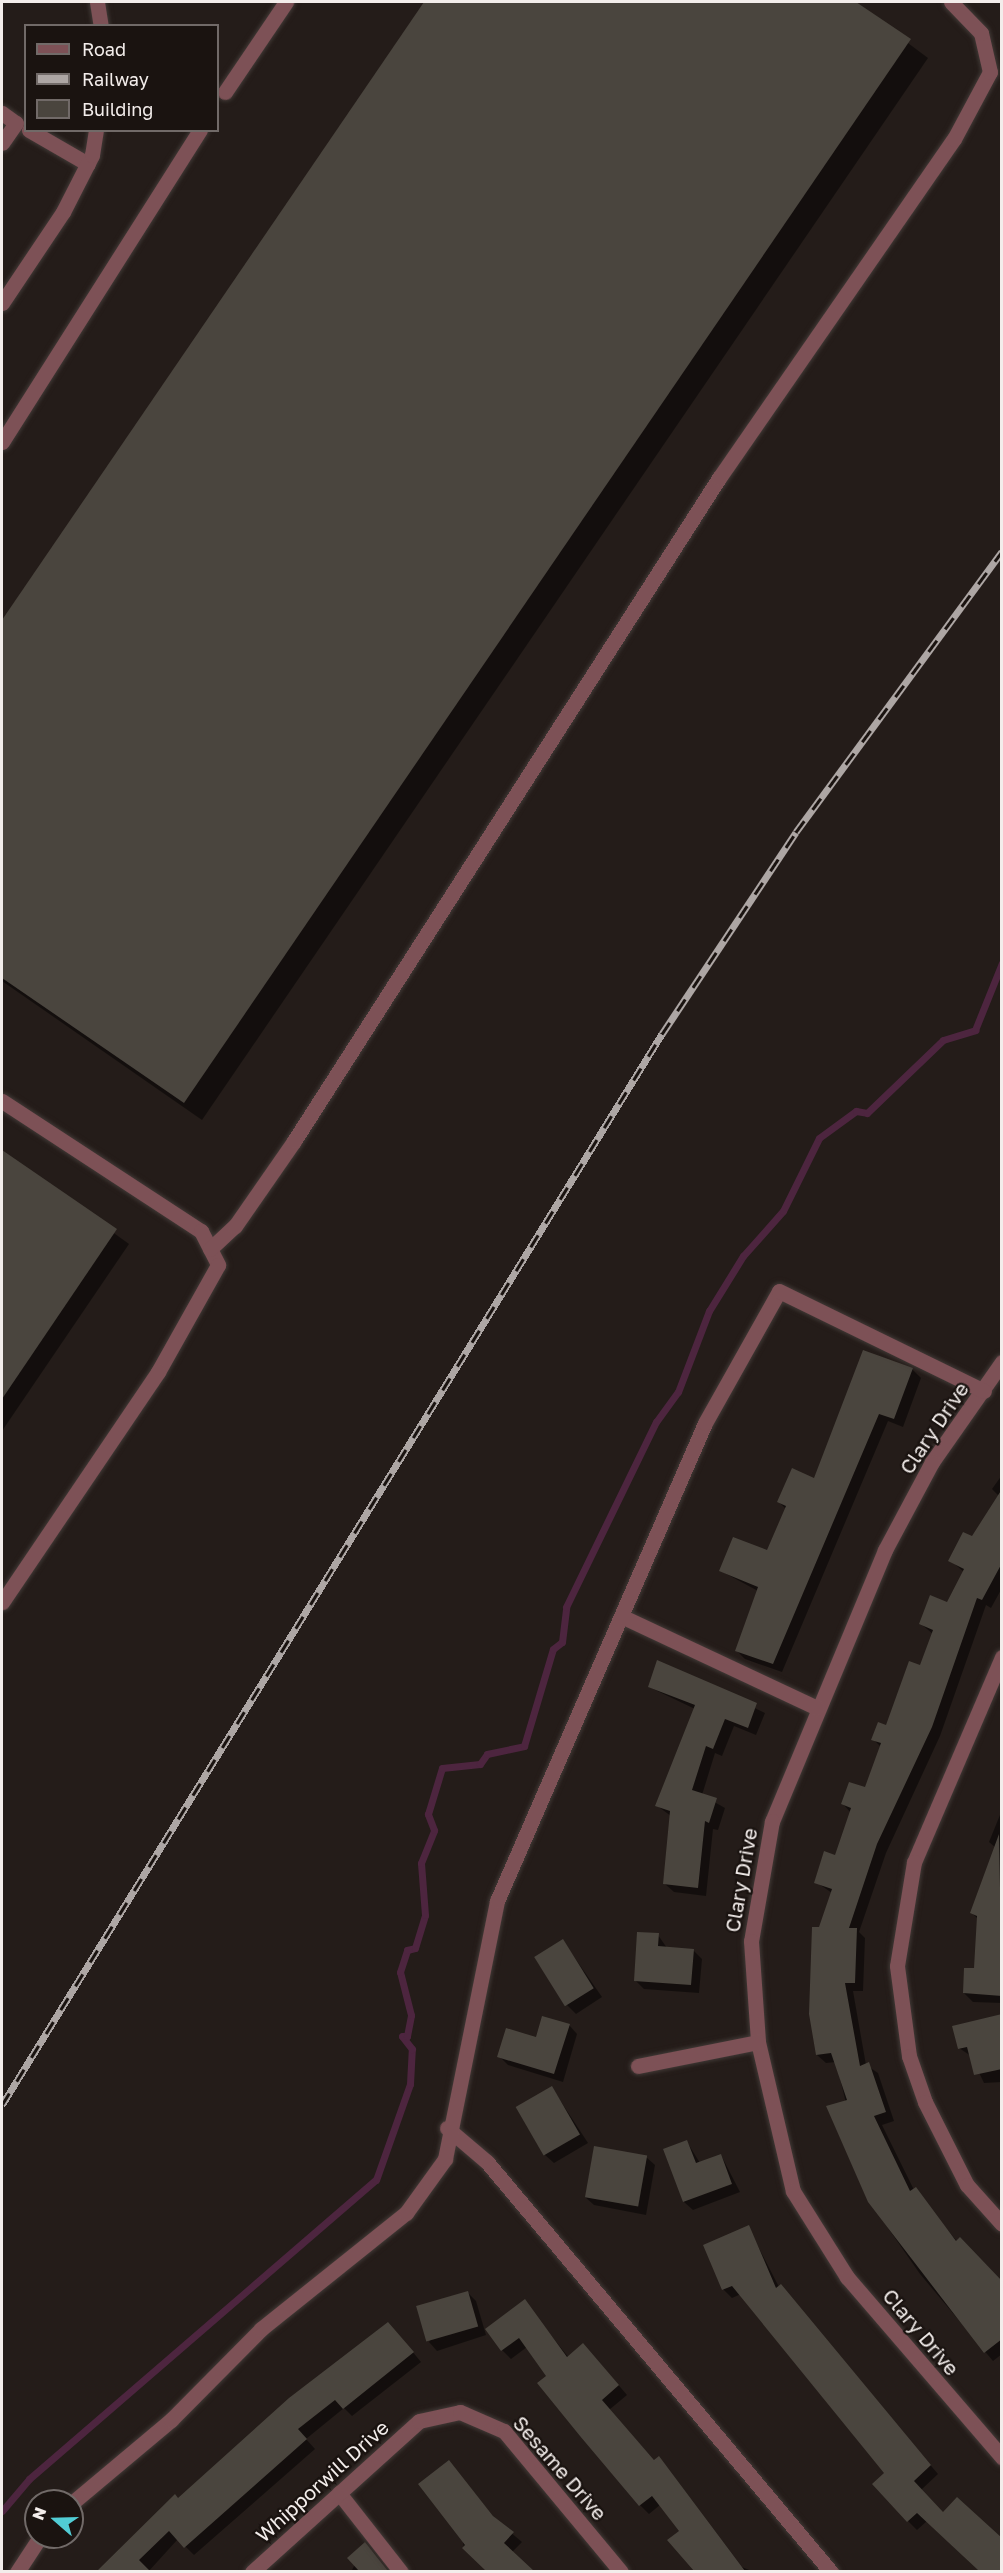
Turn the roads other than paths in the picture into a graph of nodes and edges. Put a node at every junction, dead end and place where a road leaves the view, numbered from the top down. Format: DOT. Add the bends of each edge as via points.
graph roads {
  1 [pos="98,2"];
  2 [pos="286,2"];
  3 [pos="951,2"];
  4 [pos="101,24"];
  5 [pos="220,95"];
  6 [pos="2,113"];
  7 [pos="20,125"];
  8 [pos="32,132"];
  9 [pos="96,132"];
  10 [pos="199,132"];
  11 [pos="2,143"];
  12 [pos="88,164"];
  13 [pos="2,303"];
  14 [pos="2,442"];
  15 [pos="2,1101"];
  16 [pos="210,1249"];
  17 [pos="1002,1362"];
  18 [pos="984,1391"];
  19 [pos="2,1602"];
  20 [pos="623,1617"];
  21 [pos="1002,1657"];
  22 [pos="817,1708"];
  23 [pos="758,2042"];
  24 [pos="638,2066"];
  25 [pos="447,2128"];
  26 [pos="1002,2224"];
  27 [pos="419,2421"];
  28 [pos="1002,2457"];
  29 [pos="84,2493"];
  30 [pos="339,2493"];
  31 [pos="32,2549"];
  32 [pos="17,2571"];
  33 [pos="252,2571"];
  34 [pos="401,2571"];
  35 [pos="621,2571"];
  36 [pos="831,2571"];
  1 -- 4 [label="street"];
  2 -- 5 [label="street"];
  3 -- 16 [label="street" via="981,33 990,72 954,139 719,478 294,1141 235,1226"];
  6 -- 7 [label="street"];
  7 -- 11 [label="street"];
  8 -- 12 [label="street"];
  9 -- 12 [label="street"];
  10 -- 14 [label="street"];
  12 -- 13 [label="street"];
  15 -- 16 [label="street" via="201,1231"];
  16 -- 19 [label="street" via="218,1265 196,1311"];
  17 -- 18 [label="street, Clary Drive"];
  18 -- 20 [label="street" via="779,1291 705,1423"];
  18 -- 22 [label="street, Clary Drive" via="932,1462 885,1550"];
  20 -- 22 [label="street"];
  20 -- 25 [label="street" via="497,1901"];
  21 -- 26 [label="street" via="914,1862 897,1966 909,2056 925,2102 967,2185"];
  22 -- 23 [label="street, Clary Drive" via="772,1821 751,1941"];
  23 -- 24 [label="street"];
  23 -- 28 [label="street, Clary Drive" via="793,2191 847,2277"];
  25 -- 29 [label="street" via="445,2159 406,2213 261,2329 171,2420"];
  25 -- 36 [label="street" via="487,2162"];
  27 -- 30 [label="street, Whipporwill Drive"];
  27 -- 35 [label="street, Sesame Drive" via="460,2412 504,2431"];
  30 -- 33 [label="street, Whipporwill Drive"];
  30 -- 34 [label="street"];
  31 -- 32 [label="street"];
}
